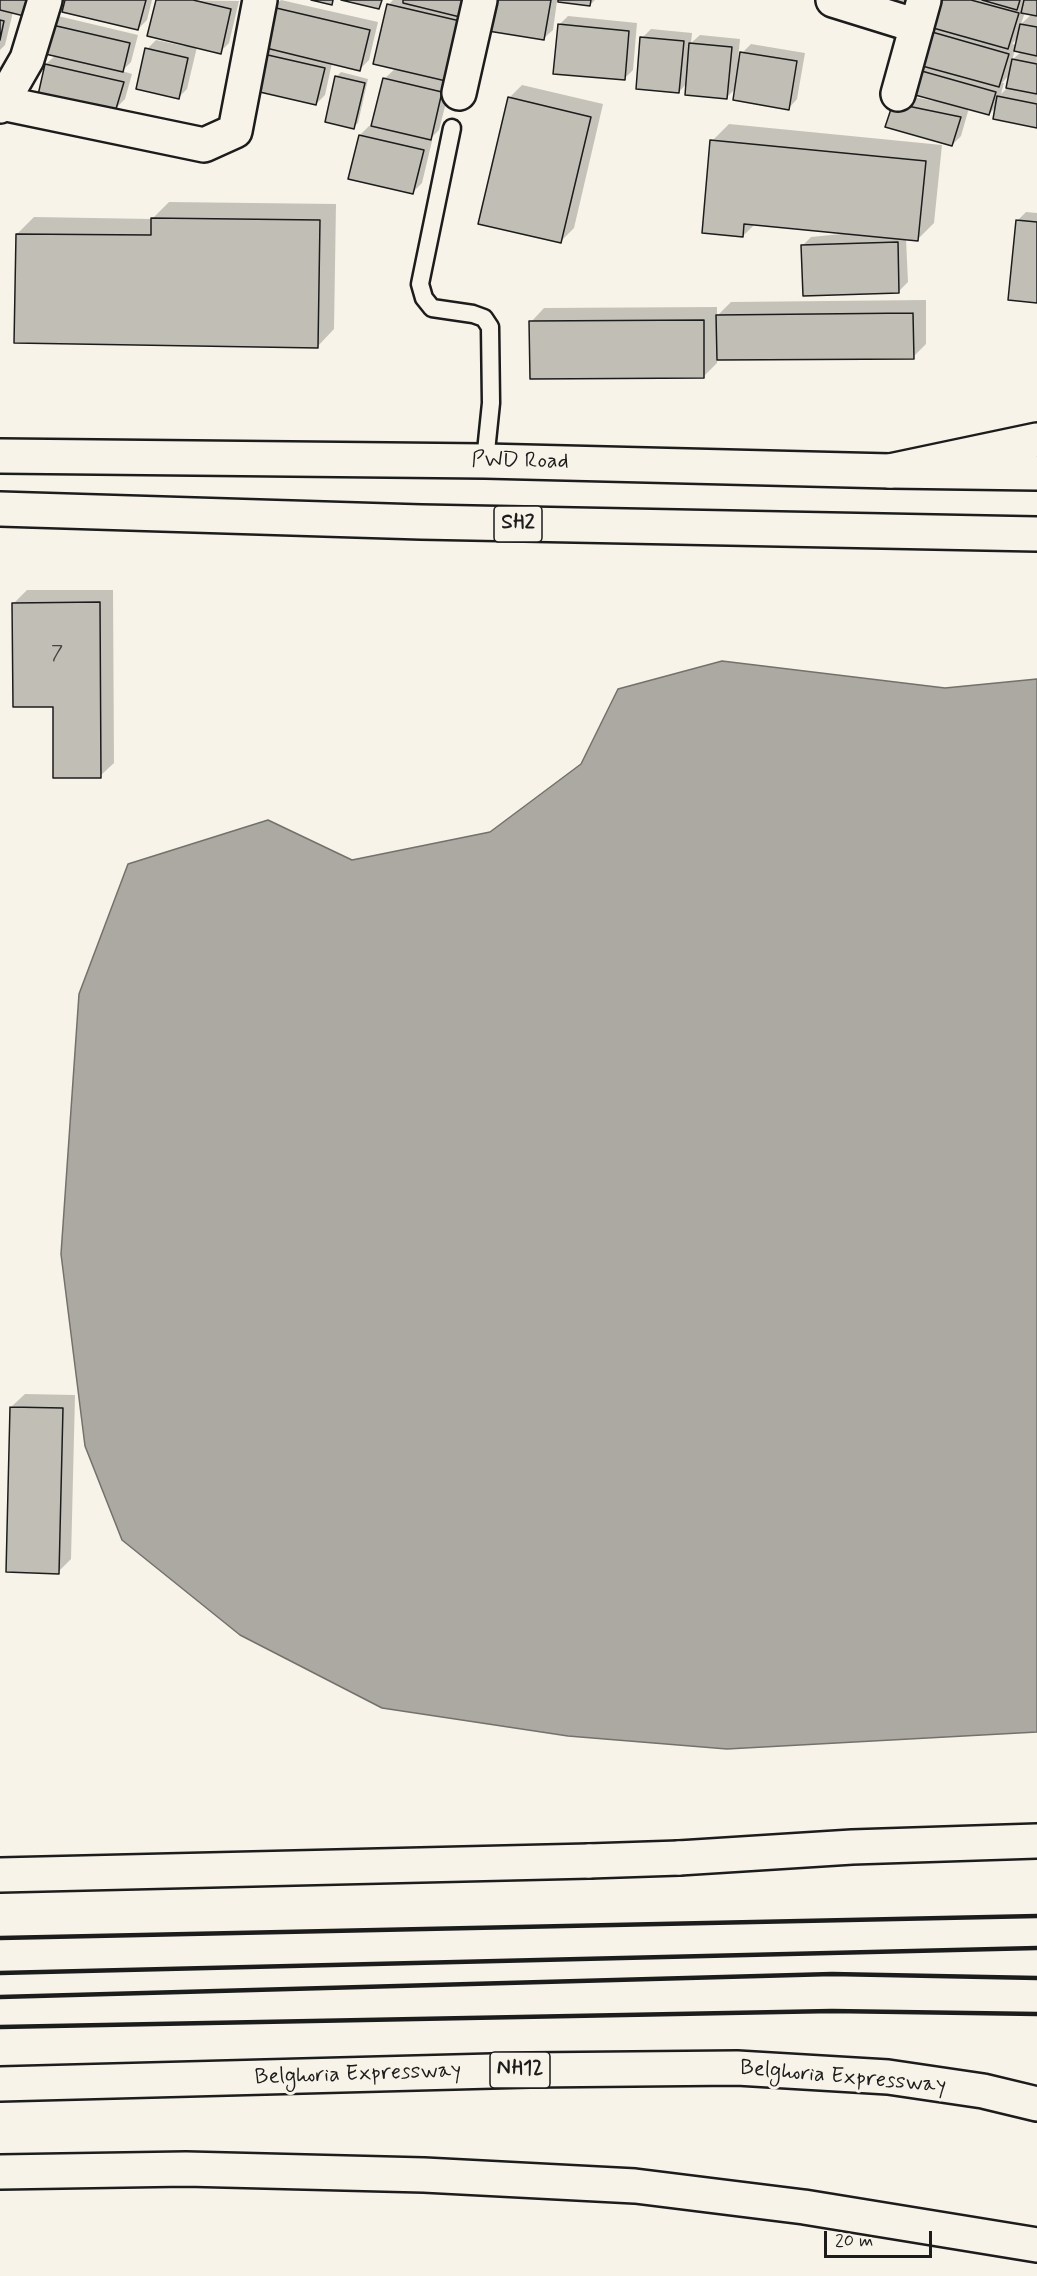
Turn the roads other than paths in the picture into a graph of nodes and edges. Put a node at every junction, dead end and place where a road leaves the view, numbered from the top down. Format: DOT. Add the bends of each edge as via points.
graph roads {
  1 [pos="45,0"];
  2 [pos="260,0"];
  3 [pos="480,0"];
  4 [pos="833,0"];
  5 [pos="921,13"];
  6 [pos="459,93"];
  7 [pos="898,94"];
  8 [pos="1,105"];
  9 [pos="452,128"];
  10 [pos="1037,440"];
  11 [pos="0,456"];
  12 [pos="485,461"];
  13 [pos="890,471"];
  14 [pos="1037,473"];
  15 [pos="0,509"];
  16 [pos="1037,534"];
  17 [pos="1037,1841"];
  18 [pos="0,1875"];
  19 [pos="0,2084"];
  20 [pos="1037,2104"];
  21 [pos="0,2172"];
  22 [pos="1037,2245"];
  1 -- 8 [label="main road" via="27,59"];
  2 -- 8 [label="main road" via="235,131 204,145"];
  3 -- 6 [label="main road"];
  4 -- 5 [label="main road"];
  5 -- 7 [label="main road"];
  9 -- 12 [label="lane" via="420,284 432,308 473,314 484,318 490,327 491,403"];
  10 -- 13 [label="main road, PWD Road"];
  11 -- 12 [label="main road, PWD Road"];
  12 -- 13 [label="main road, PWD Road"];
  13 -- 14 [label="main road"];
  15 -- 16 [label="main road, SH2"];
  17 -- 18 [label="main road" via="590,1861"];
  19 -- 20 [label="main road, Belghoria Expressway / NH12" via="737,2067 888,2078 983,2091"];
  21 -- 22 [label="main road" via="186,2169 424,2175 635,2187 804,2207"];
}
